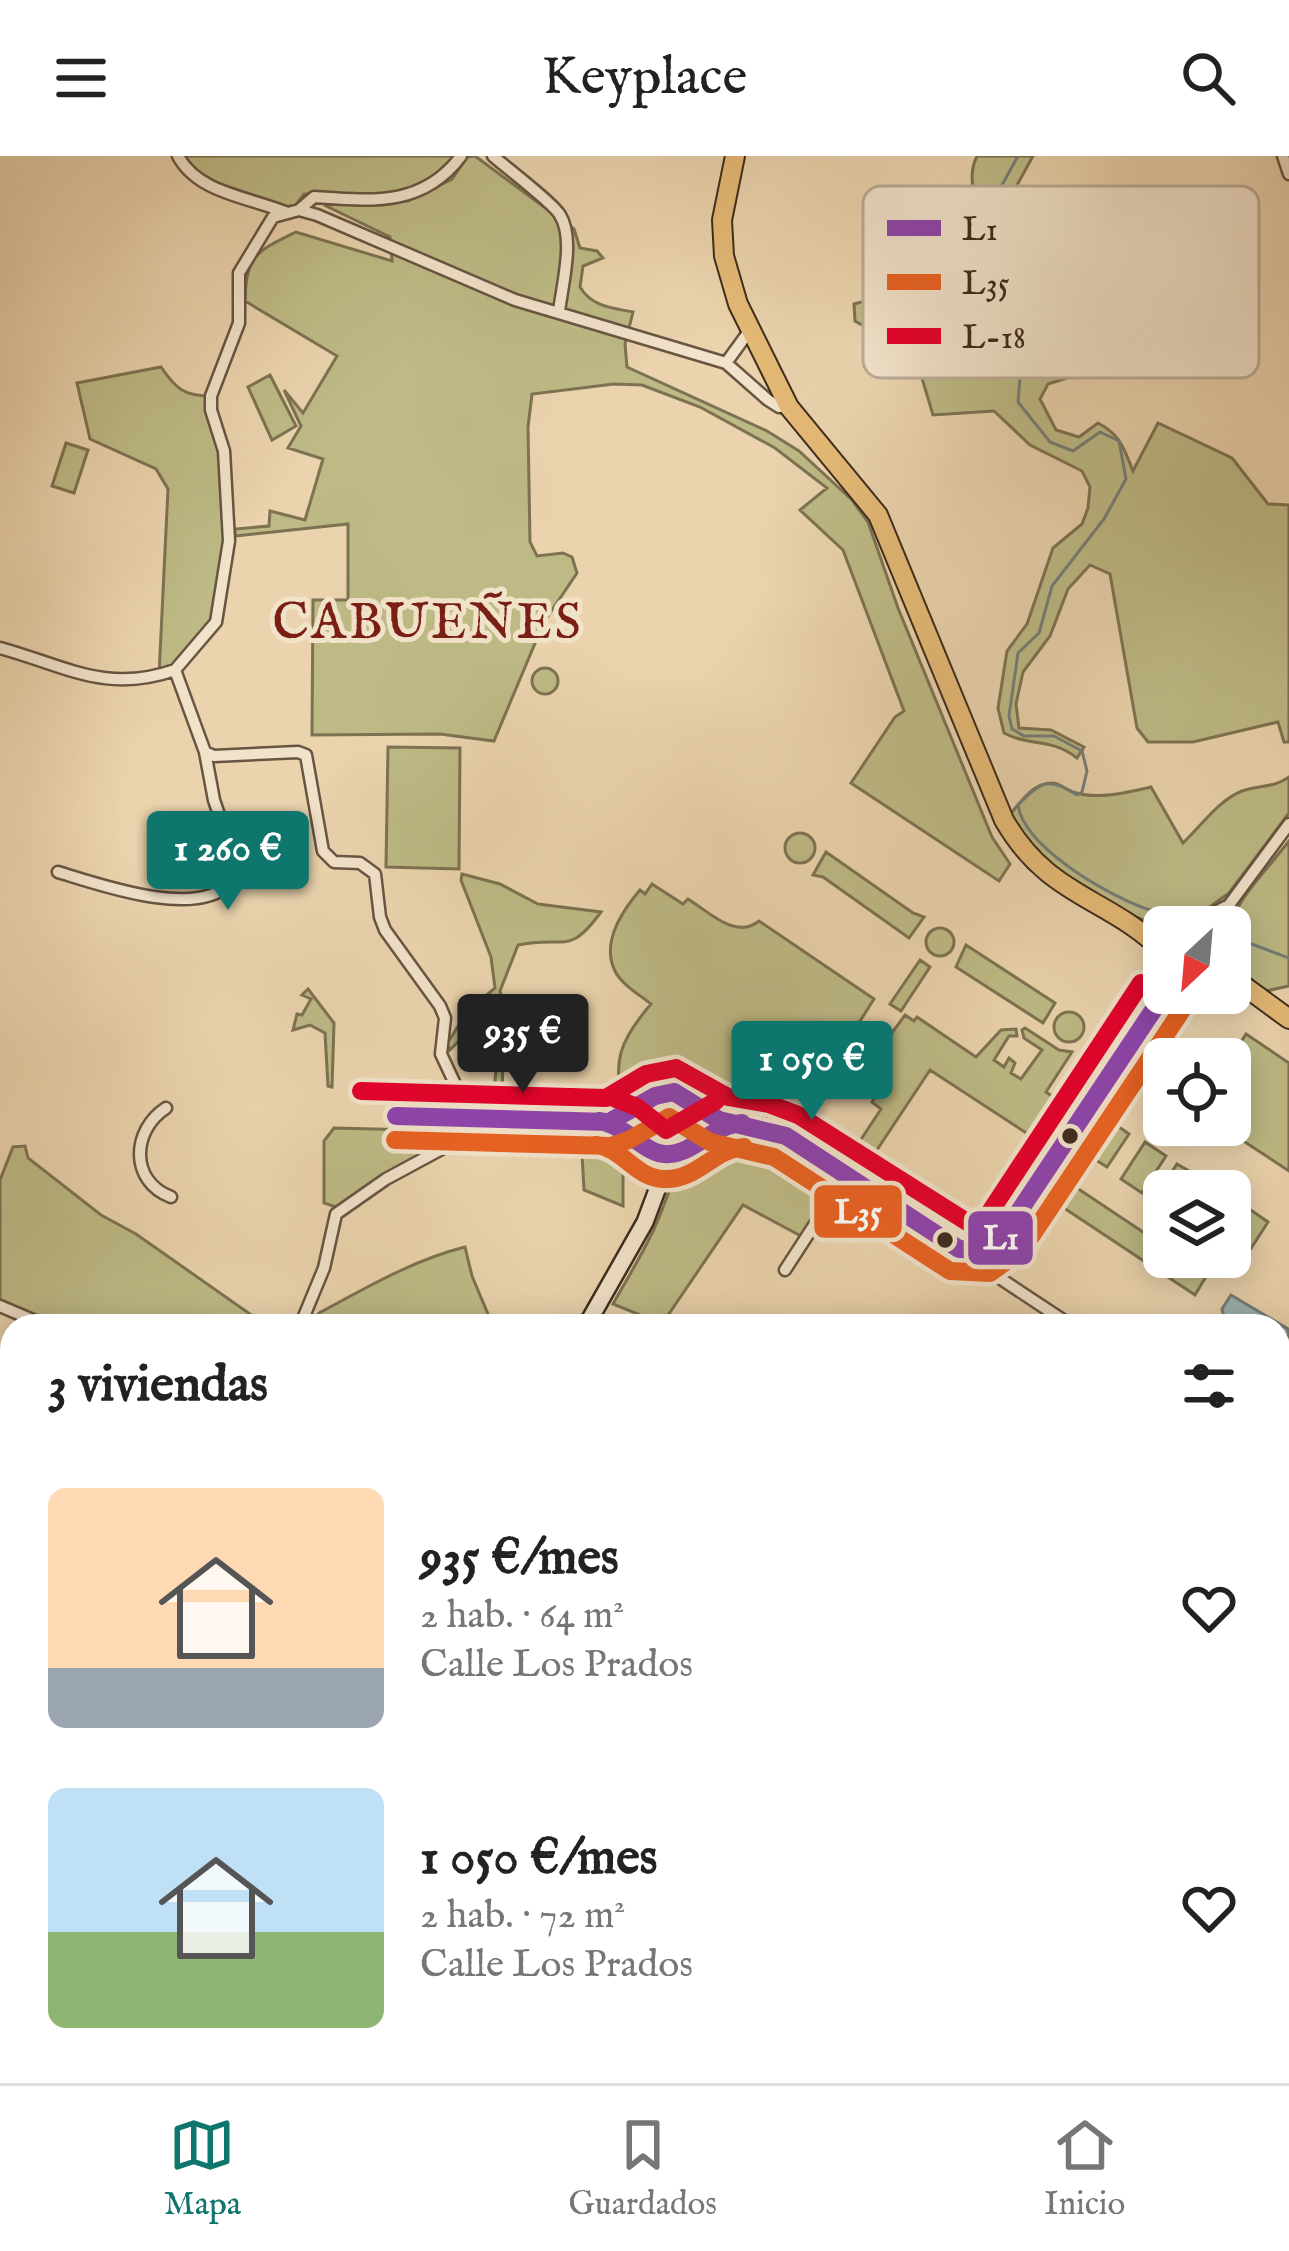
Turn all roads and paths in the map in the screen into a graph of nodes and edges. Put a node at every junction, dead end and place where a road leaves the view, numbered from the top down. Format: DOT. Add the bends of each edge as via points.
graph roads {
  1 [pos="178,156"];
  2 [pos="461,156"];
  3 [pos="494,156"];
  4 [pos="735,156"];
  5 [pos="1282,156"];
  6 [pos="1289,174"];
  7 [pos="292,211"];
  8 [pos="559,312"];
  9 [pos="750,330"];
  10 [pos="725,363"];
  11 [pos="789,407"];
  12 [pos="0,648"];
  13 [pos="175,670"];
  14 [pos="205,752"];
  15 [pos="1289,824"];
  16 [pos="58,872"];
  17 [pos="1228,904"];
  18 [pos="1224,906"];
  19 [pos="1122,921"];
  20 [pos="1143,926"];
  21 [pos="1143,936"];
  22 [pos="1251,992"];
  23 [pos="1251,1002"];
  24 [pos="1151,1014"];
  25 [pos="1289,1021"];
  26 [pos="688,1100"];
  27 [pos="166,1108"];
  28 [pos="637,1111"];
  29 [pos="471,1118"];
  30 [pos="609,1122"];
  31 [pos="728,1122"];
  32 [pos="640,1140"];
  33 [pos="694,1140"];
  34 [pos="678,1153"];
  35 [pos="846,1176"];
  36 [pos="654,1190"];
  37 [pos="171,1197"];
  38 [pos="983,1267"];
  39 [pos="785,1270"];
  40 [pos="306,1314"];
  41 [pos="593,1314"];
  42 [pos="1054,1314"];
  1 -- 7 [label="street" via="206,184"];
  2 -- 7 [label="street" via="438,183 414,194 314,197"];
  3 -- 8 [label="street" via="563,219"];
  4 -- 9 [label="highway" via="724,256"];
  5 -- 6 [label="street"];
  7 -- 8 [label="street"];
  7 -- 13 [label="street" via="273,217 239,273 239,323 211,396 228,496 219,608"];
  8 -- 10 [label="street"];
  9 -- 10 [label="street"];
  9 -- 11 [label="highway"];
  10 -- 11 [label="street" via="768,400"];
  11 -- 19 [label="highway" via="878,515 1016,841 1063,887"];
  12 -- 13 [label="street" via="105,681"];
  13 -- 14 [label="street"];
  14 -- 16 [label="street" via="230,847 225,890 142,896"];
  14 -- 29 [label="street" via="306,755 322,851 375,874 380,917 445,1018 441,1054"];
  15 -- 17 [label="street"];
  17 -- 18 [label="street"];
  19 -- 20 [label="highway"];
  19 -- 21 [label="highway"];
  22 -- 25 [label="highway"];
  23 -- 25 [label="highway"];
  24 -- 35 [label="street" via="992,1246 958,1249"];
  26 -- 28 [label="street" via="660,1092"];
  26 -- 31 [label="street"];
  26 -- 33 [label="street" via="698,1120"];
  27 -- 37 [label="street" via="147,1124 139,1156 152,1186"];
  28 -- 30 [label="street"];
  28 -- 32 [label="street"];
  29 -- 30 [label="street"];
  29 -- 40 [label="street" via="462,1138 336,1214"];
  30 -- 32 [label="street"];
  31 -- 33 [label="street"];
  31 -- 35 [label="street" via="762,1124"];
  32 -- 34 [label="street" via="663,1155"];
  32 -- 36 [label="street"];
  33 -- 34 [label="street"];
  34 -- 36 [label="street"];
  35 -- 39 [label="street"];
  36 -- 41 [label="street"];
  38 -- 42 [label="street"];
}
